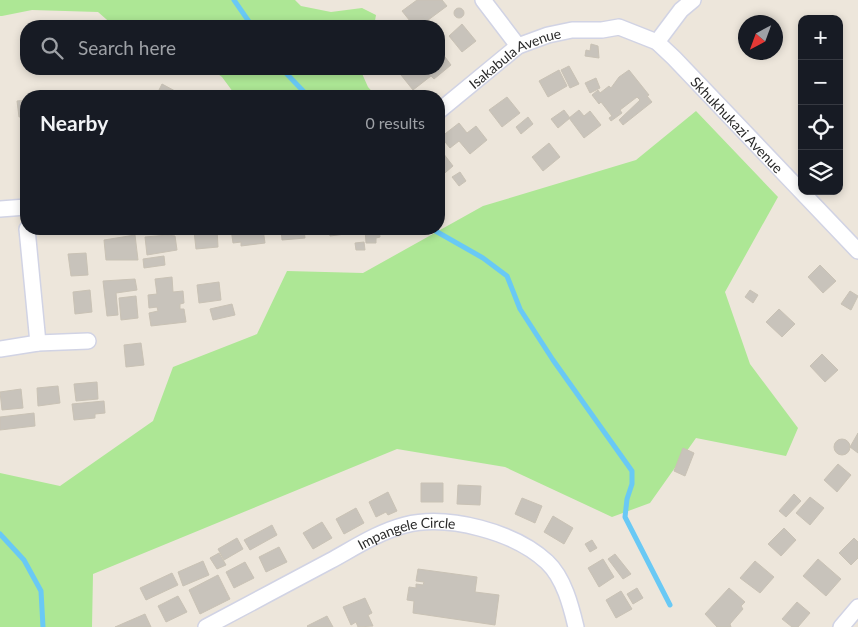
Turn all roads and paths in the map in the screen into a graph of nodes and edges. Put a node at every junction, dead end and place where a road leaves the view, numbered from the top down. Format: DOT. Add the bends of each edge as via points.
graph roads {
  1 [pos="483,0"];
  2 [pos="693,0"];
  3 [pos="602,30"];
  4 [pos="657,42"];
  5 [pos="518,46"];
  6 [pos="445,106"];
  7 [pos="20,208"];
  8 [pos="0,210"];
  9 [pos="28,235"];
  10 [pos="858,250"];
  11 [pos="88,342"];
  12 [pos="38,343"];
  13 [pos="0,349"];
  14 [pos="858,607"];
  15 [pos="206,627"];
  16 [pos="576,627"];
  17 [pos="840,627"];
  1 -- 5 [label="street"];
  2 -- 4 [label="street"];
  3 -- 4 [label="street, Skhukhukazi Avenue" via="619,27"];
  3 -- 5 [label="street, Isakabula Avenue" via="572,30"];
  4 -- 10 [label="street, Skhukhukazi Avenue"];
  5 -- 6 [label="street, Isakabula Avenue"];
  7 -- 8 [label="street"];
  9 -- 12 [label="street"];
  11 -- 12 [label="street"];
  12 -- 13 [label="street"];
  14 -- 17 [label="street"];
  15 -- 16 [label="street, Impangele Circle" via="375,537 406,525 440,522 472,526 500,535 526,547 548,563 561,582"];
}
